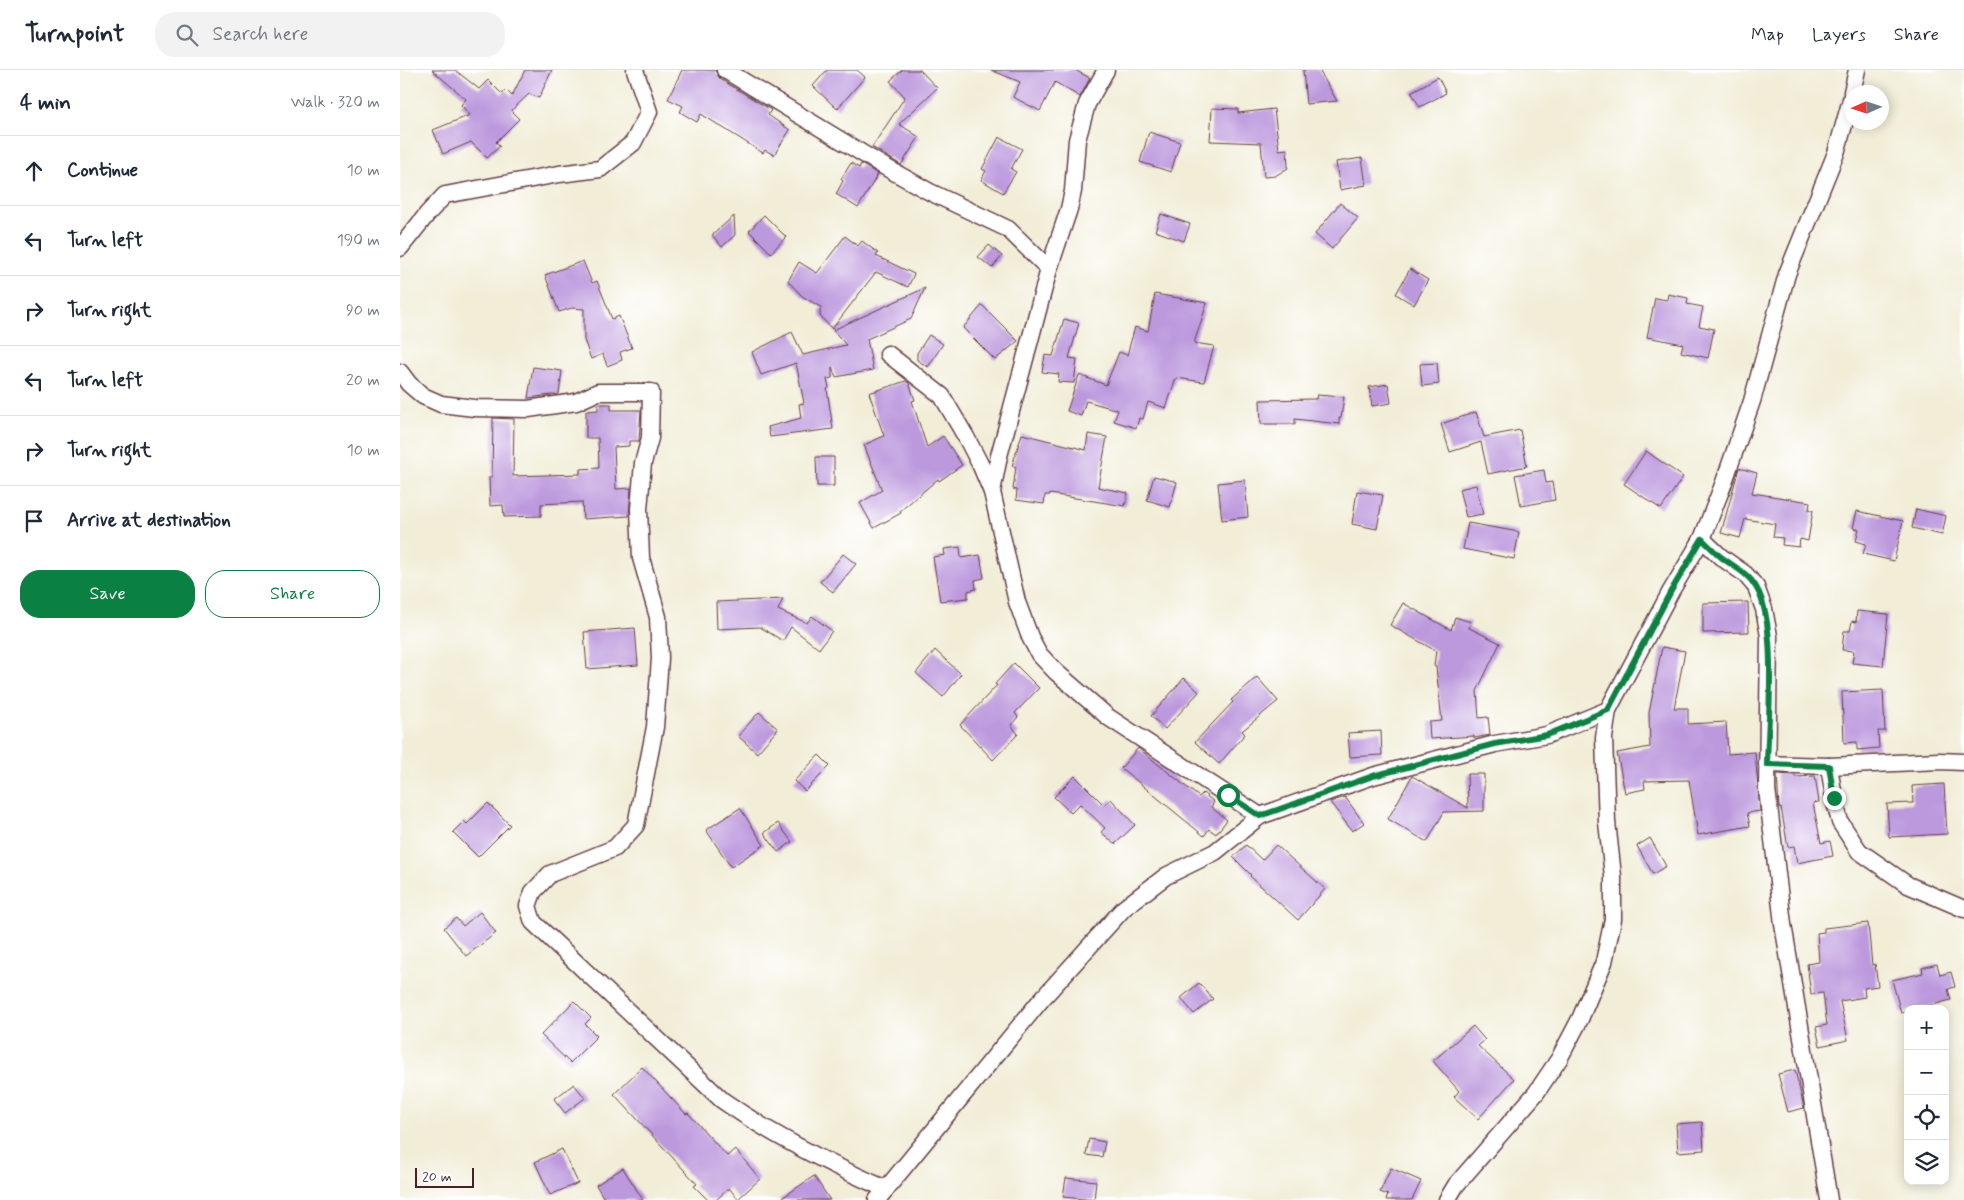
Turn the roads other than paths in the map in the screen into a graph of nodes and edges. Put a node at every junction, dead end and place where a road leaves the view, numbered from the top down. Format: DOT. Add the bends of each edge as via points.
graph roads {
  1 [pos="635,70"];
  2 [pos="725,70"];
  3 [pos="1106,70"];
  4 [pos="1858,70"];
  5 [pos="1854,85"];
  6 [pos="1844,124"];
  7 [pos="400,248"];
  8 [pos="1049,269"];
  9 [pos="888,354"];
  10 [pos="400,372"];
  11 [pos="992,492"];
  12 [pos="1702,539"];
  13 [pos="1608,710"];
  14 [pos="1964,762"];
  15 [pos="1767,764"];
  16 [pos="1829,766"];
  17 [pos="1260,816"];
  18 [pos="1964,909"];
  19 [pos="881,1195"];
  20 [pos="1447,1200"];
  21 [pos="1829,1200"];
  1 -- 7 [label="street" via="649,112 633,143 600,169 445,195"];
  2 -- 8 [label="street" via="930,192 1008,229"];
  3 -- 8 [label="street" via="1087,104 1077,140 1069,209"];
  4 -- 5 [label="street"];
  6 -- 12 [label="street" via="1836,153 1787,274 1752,400"];
  8 -- 11 [label="street"];
  9 -- 11 [label="street" via="942,396 966,436"];
  10 -- 19 [label="street" via="423,396 441,404 474,408 528,409 576,402 598,392 651,392 650,438 643,463 639,509 641,558 658,617 660,658 655,727 636,825 615,848 550,874 533,892 528,906 533,922 722,1100 750,1120"];
  11 -- 17 [label="street" via="1017,602 1039,654 1108,716"];
  12 -- 13 [label="street"];
  12 -- 15 [label="street" via="1745,574 1756,587 1764,610 1769,680"];
  13 -- 17 [label="street" via="1547,735 1495,744 1373,776"];
  13 -- 20 [label="street" via="1604,738 1613,920 1604,962 1559,1059 1536,1093 1456,1185"];
  14 -- 16 [label="street"];
  15 -- 16 [label="street"];
  15 -- 21 [label="street" via="1780,898"];
  16 -- 18 [label="street" via="1840,822 1859,852 1908,885"];
  17 -- 19 [label="street" via="1215,852 1166,876 1124,908 1041,1000"];
}
